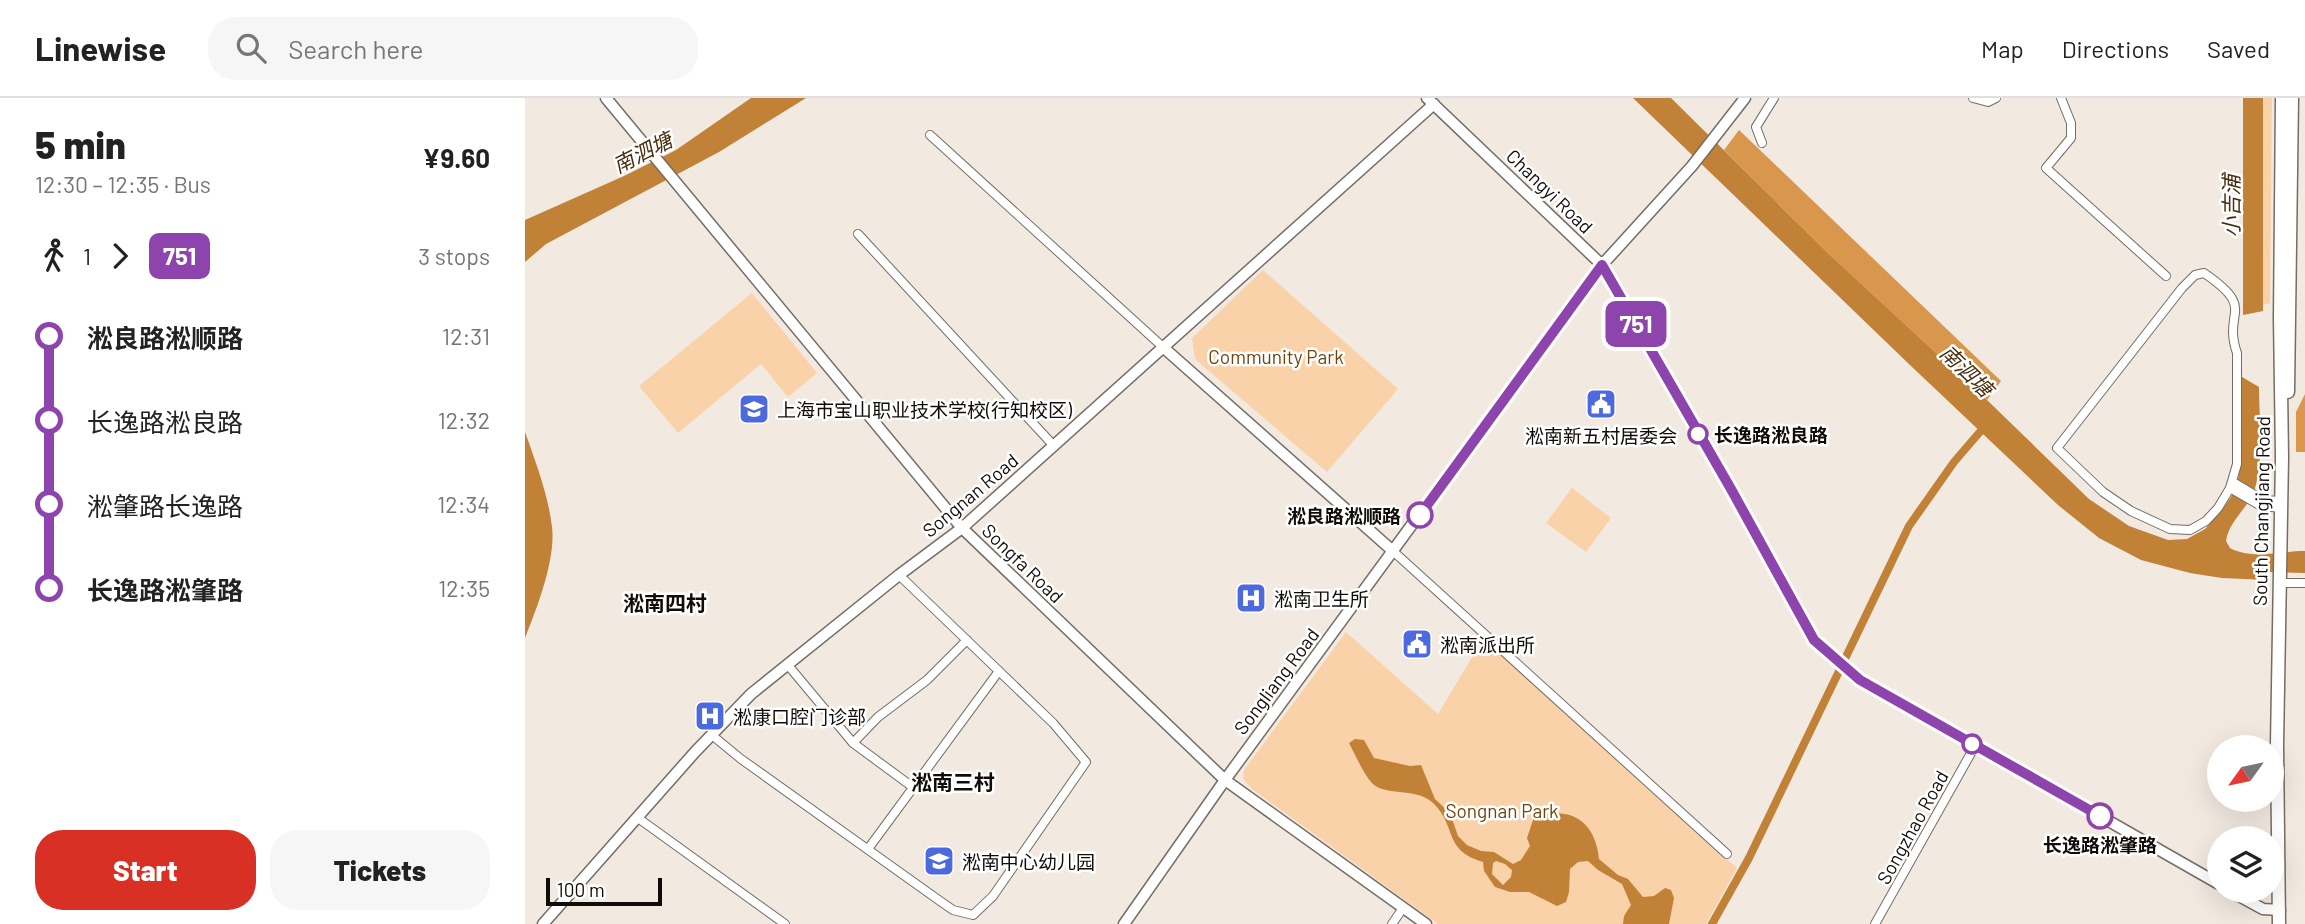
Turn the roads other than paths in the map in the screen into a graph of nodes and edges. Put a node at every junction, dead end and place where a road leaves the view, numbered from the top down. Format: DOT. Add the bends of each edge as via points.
graph roads {
  1 [pos="606,98"];
  2 [pos="1745,98"];
  3 [pos="1774,98"];
  4 [pos="1973,98"];
  5 [pos="1996,98"];
  6 [pos="2061,98"];
  7 [pos="2282,98"];
  8 [pos="2293,98"];
  9 [pos="1430,101"];
  10 [pos="930,135"];
  11 [pos="1762,143"];
  12 [pos="858,234"];
  13 [pos="1602,265"];
  14 [pos="2166,276"];
  15 [pos="1164,348"];
  16 [pos="2282,437"];
  17 [pos="1054,446"];
  18 [pos="2235,487"];
  19 [pos="2281,505"];
  20 [pos="962,528"];
  21 [pos="1394,552"];
  22 [pos="899,575"];
  23 [pos="2280,578"];
  24 [pos="2305,583"];
  25 [pos="967,640"];
  26 [pos="787,664"];
  27 [pos="999,671"];
  28 [pos="713,736"];
  29 [pos="853,743"];
  30 [pos="1975,746"];
  31 [pos="1225,780"];
  32 [pos="914,788"];
  33 [pos="638,818"];
  34 [pos="868,849"];
  35 [pos="1727,854"];
  36 [pos="2207,877"];
  37 [pos="2252,903"];
  38 [pos="1403,908"];
  39 [pos="2280,910"];
  40 [pos="543,924"];
  41 [pos="785,924"];
  42 [pos="1124,924"];
  43 [pos="1392,924"];
  44 [pos="1426,924"];
  45 [pos="1875,924"];
  46 [pos="2279,924"];
  1 -- 20 [label="street, Songfa Road"];
  2 -- 13 [label="street, Songliang Road" via="1692,166"];
  3 -- 11 [label="street" via="1756,127"];
  4 -- 5 [label="street" via="1988,102"];
  6 -- 14 [label="street" via="2071,123 2071,138 2046,168"];
  7 -- 16 [label="main road, South Changjiang Road"];
  8 -- 16 [label="main road" via="2289,380"];
  9 -- 13 [label="street, Changyi Road"];
  9 -- 15 [label="street, Songnan Road"];
  10 -- 15 [label="street"];
  12 -- 17 [label="street"];
  13 -- 21 [label="street, Songliang Road"];
  13 -- 30 [label="street, Changyi Road" via="1814,640 1851,672"];
  15 -- 17 [label="street, Songnan Road"];
  15 -- 21 [label="street"];
  16 -- 19 [label="main road, South Changjiang Road"];
  17 -- 20 [label="street, Songnan Road"];
  18 -- 18 [label="street" via="2206,521 2190,530 2170,529 2103,492 2057,448 2182,288 2204,273 2233,297 2237,310 2233,342 2237,354"];
  18 -- 19 [label="street" via="2258,502"];
  19 -- 23 [label="main road, South Changjiang Road"];
  20 -- 22 [label="street, Songnan Road"];
  20 -- 31 [label="street, Songfa Road"];
  21 -- 31 [label="street, Songliang Road"];
  21 -- 35 [label="street"];
  22 -- 25 [label="street"];
  22 -- 26 [label="street, Songnan Road"];
  23 -- 24 [label="street"];
  23 -- 39 [label="main road, South Changjiang Road"];
  25 -- 27 [label="street"];
  25 -- 29 [label="street"];
  26 -- 28 [label="street, Songnan Road" via="751,694"];
  26 -- 29 [label="street"];
  27 -- 32 [label="street"];
  27 -- 34 [label="street" via="1086,762 993,896 973,915 953,910"];
  28 -- 33 [label="street, Songnan Road"];
  28 -- 34 [label="street"];
  29 -- 32 [label="street"];
  30 -- 36 [label="street, Changyi Road"];
  30 -- 45 [label="street, Songzhao Road"];
  31 -- 38 [label="street, Songfa Road"];
  31 -- 42 [label="street, Songliang Road"];
  32 -- 34 [label="street"];
  33 -- 40 [label="street, Songnan Road"];
  33 -- 41 [label="street"];
  37 -- 39 [label="street"];
  38 -- 43 [label="street"];
  38 -- 44 [label="street, Songfa Road"];
  39 -- 46 [label="main road, South Changjiang Road"];
}
